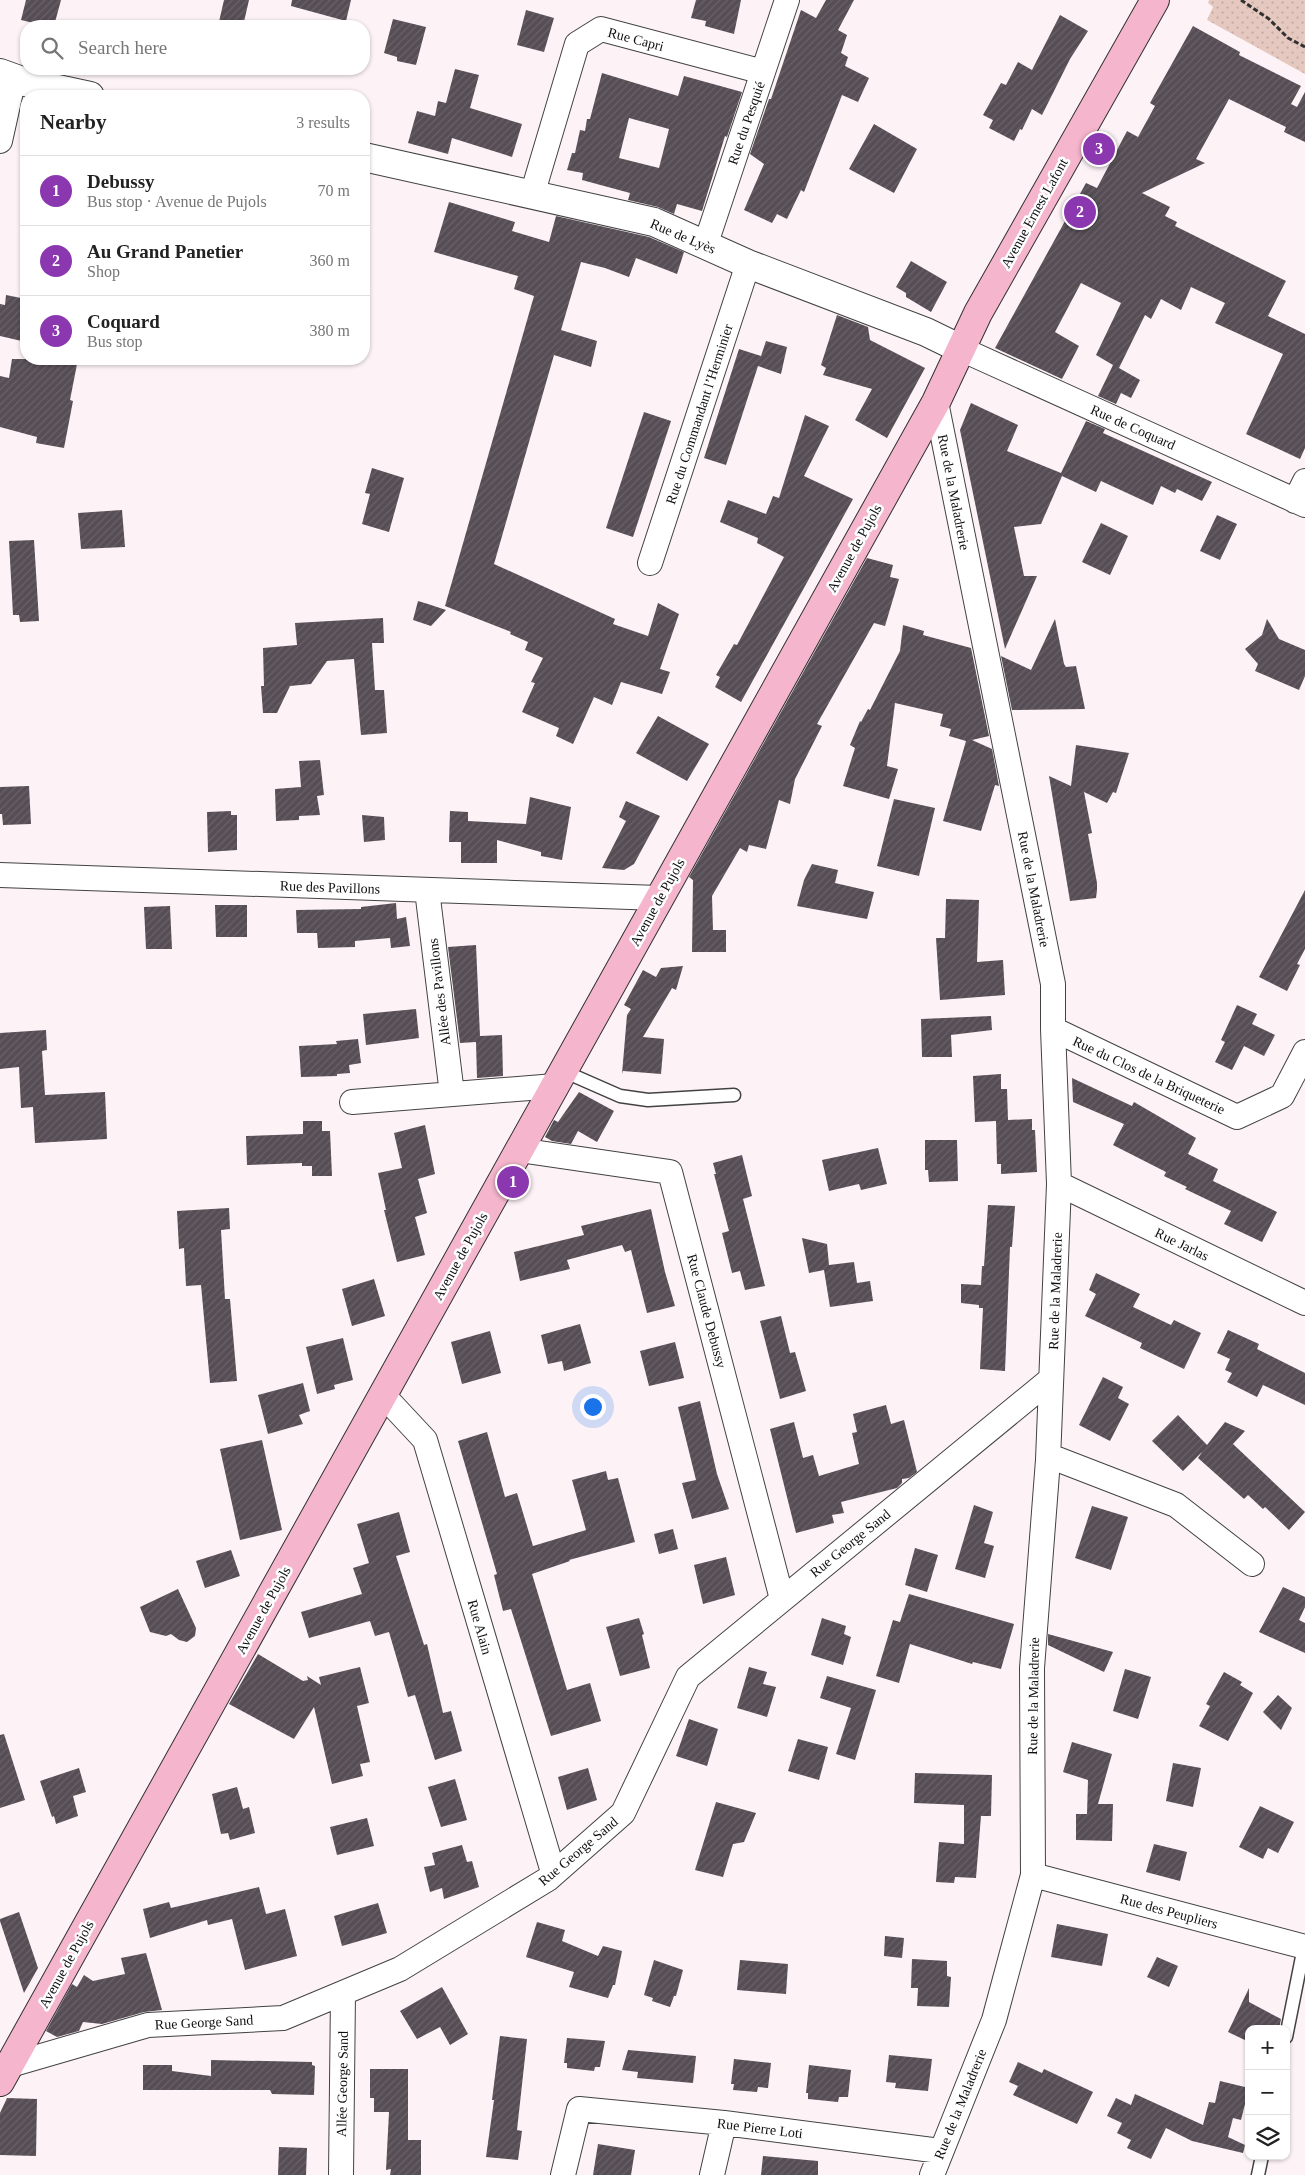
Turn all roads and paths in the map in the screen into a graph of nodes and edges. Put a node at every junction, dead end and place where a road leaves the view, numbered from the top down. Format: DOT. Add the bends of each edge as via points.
graph roads {
  1 [pos="787,0"];
  2 [pos="1155,0"];
  3 [pos="1242,0"];
  4 [pos="1305,47"];
  5 [pos="763,72"];
  6 [pos="7,76"];
  7 [pos="65,90"];
  8 [pos="0,141"];
  9 [pos="370,158"];
  10 [pos="532,195"];
  11 [pos="705,246"];
  12 [pos="748,264"];
  13 [pos="961,350"];
  14 [pos="936,402"];
  15 [pos="1302,496"];
  16 [pos="650,563"];
  17 [pos="0,875"];
  18 [pos="427,890"];
  19 [pos="659,898"];
  20 [pos="1053,1030"];
  21 [pos="1305,1052"];
  22 [pos="559,1078"];
  23 [pos="452,1094"];
  24 [pos="734,1095"];
  25 [pos="352,1102"];
  26 [pos="519,1150"];
  27 [pos="1060,1184"];
  28 [pos="1305,1303"];
  29 [pos="1051,1379"];
  30 [pos="383,1395"];
  31 [pos="1048,1460"];
  32 [pos="1252,1564"];
  33 [pos="782,1599"];
  34 [pos="553,1872"];
  35 [pos="1033,1875"];
  36 [pos="1305,1947"];
  37 [pos="343,1993"];
  38 [pos="1289,2025"];
  39 [pos="3,2071"];
  40 [pos="724,2123"];
  41 [pos="940,2151"];
  42 [pos="1261,2160"];
  43 [pos="341,2175"];
  44 [pos="563,2175"];
  45 [pos="712,2175"];
  46 [pos="932,2175"];
  47 [pos="1258,2175"];
  1 -- 5 [label="street, Rue du Pesquié"];
  2 -- 13 [label="main road, Avenue Ernest Lafont" via="978,313"];
  3 -- 4 [label="path" via="1269,19 1288,38"];
  5 -- 10 [label="street, Rue Capri" via="600,29 577,44"];
  5 -- 11 [label="street, Rue du Pesquié"];
  6 -- 7 [label="street"];
  6 -- 8 [label="street"];
  9 -- 10 [label="street, Rue de Lyès"];
  10 -- 11 [label="street, Rue de Lyès" via="654,222"];
  11 -- 12 [label="street, Rue de Lyès"];
  12 -- 13 [label="street, Rue de Lyès" via="926,332"];
  12 -- 16 [label="street, Rue du Commandant l’Herminier"];
  13 -- 14 [label="main road, Avenue de Pujols"];
  13 -- 15 [label="street, Rue de Coquard"];
  14 -- 19 [label="main road, Avenue de Pujols"];
  14 -- 20 [label="street, Rue de la Maladrerie" via="1053,984"];
  17 -- 18 [label="street, Rue des Pavillons"];
  18 -- 19 [label="street, Rue des Pavillons"];
  18 -- 23 [label="street, Allée des Pavillons"];
  19 -- 22 [label="main road, Avenue de Pujols"];
  20 -- 21 [label="street, Rue du Clos de la Briqueterie" via="1237,1117 1282,1096"];
  20 -- 27 [label="street, Rue de la Maladrerie"];
  22 -- 23 [label="street"];
  22 -- 24 [label="lane" via="620,1096 648,1100"];
  22 -- 26 [label="main road, Avenue de Pujols"];
  23 -- 25 [label="street"];
  26 -- 30 [label="main road, Avenue de Pujols"];
  26 -- 33 [label="street, Rue Claude Debussy" via="670,1172"];
  27 -- 28 [label="street, Rue Jarlas"];
  27 -- 29 [label="street, Rue de la Maladrerie"];
  29 -- 31 [label="street, Rue de la Maladrerie"];
  29 -- 33 [label="street, Rue George Sand"];
  30 -- 34 [label="street, Rue Alain" via="425,1440"];
  30 -- 39 [label="main road, Avenue de Pujols"];
  31 -- 32 [label="street" via="1057,1459 1176,1505"];
  31 -- 35 [label="street, Rue de la Maladrerie" via="1032,1668"];
  33 -- 34 [label="street, Rue George Sand" via="688,1677 623,1813"];
  34 -- 37 [label="street, Rue George Sand" via="548,1879 400,1969"];
  35 -- 36 [label="street, Rue des Peupliers"];
  35 -- 41 [label="street, Rue de la Maladrerie" via="994,2020"];
  36 -- 38 [label="lane"];
  37 -- 39 [label="street, Rue George Sand" via="283,2018 148,2025"];
  37 -- 43 [label="street, Allée George Sand"];
  40 -- 41 [label="street, Rue Pierre Loti"];
  40 -- 44 [label="street, Rue Pierre Loti" via="579,2109"];
  40 -- 45 [label="street"];
  41 -- 46 [label="street, Rue de la Maladrerie"];
  42 -- 47 [label="lane"];
}
